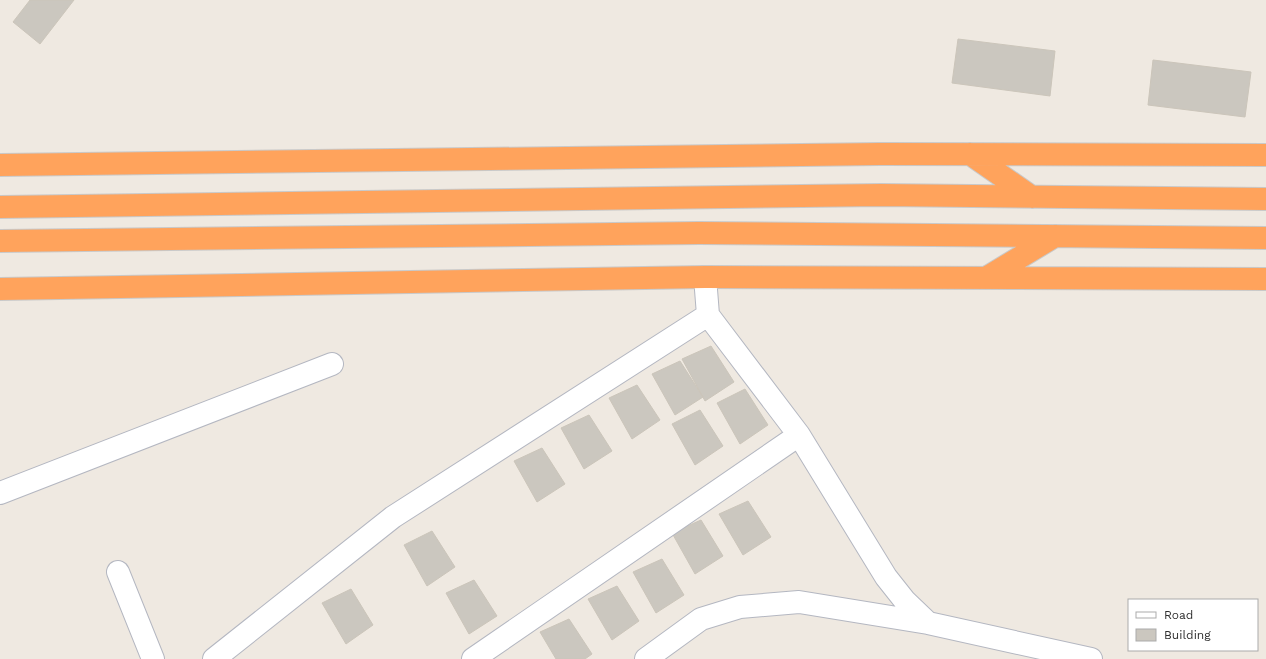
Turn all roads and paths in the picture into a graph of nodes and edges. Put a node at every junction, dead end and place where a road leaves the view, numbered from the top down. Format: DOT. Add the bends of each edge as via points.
graph roads {
  1 [pos="970,154"];
  2 [pos="1266,155"];
  3 [pos="0,165"];
  4 [pos="1032,197"];
  5 [pos="1266,199"];
  6 [pos="0,207"];
  7 [pos="1055,236"];
  8 [pos="1266,238"];
  9 [pos="0,241"];
  10 [pos="705,277"];
  11 [pos="986,278"];
  12 [pos="1266,279"];
  13 [pos="0,289"];
  14 [pos="708,315"];
  15 [pos="332,364"];
  16 [pos="799,435"];
  17 [pos="0,493"];
  18 [pos="118,572"];
  19 [pos="928,623"];
  20 [pos="153,659"];
  21 [pos="214,659"];
  22 [pos="473,659"];
  23 [pos="646,659"];
  24 [pos="1091,659"];
  1 -- 2 [label="highway"];
  1 -- 3 [label="highway"];
  1 -- 4 [label="highway"];
  4 -- 5 [label="highway"];
  4 -- 6 [label="highway" via="881,195"];
  7 -- 8 [label="highway"];
  7 -- 9 [label="highway" via="699,233"];
  7 -- 11 [label="highway"];
  10 -- 11 [label="highway"];
  10 -- 13 [label="highway"];
  10 -- 14 [label="street"];
  11 -- 12 [label="highway"];
  14 -- 16 [label="street"];
  14 -- 21 [label="street" via="394,517"];
  15 -- 17 [label="street"];
  16 -- 19 [label="street" via="886,577 905,601"];
  16 -- 22 [label="street"];
  18 -- 20 [label="street"];
  19 -- 23 [label="street" via="799,602 740,607 701,619"];
  19 -- 24 [label="street"];
}
